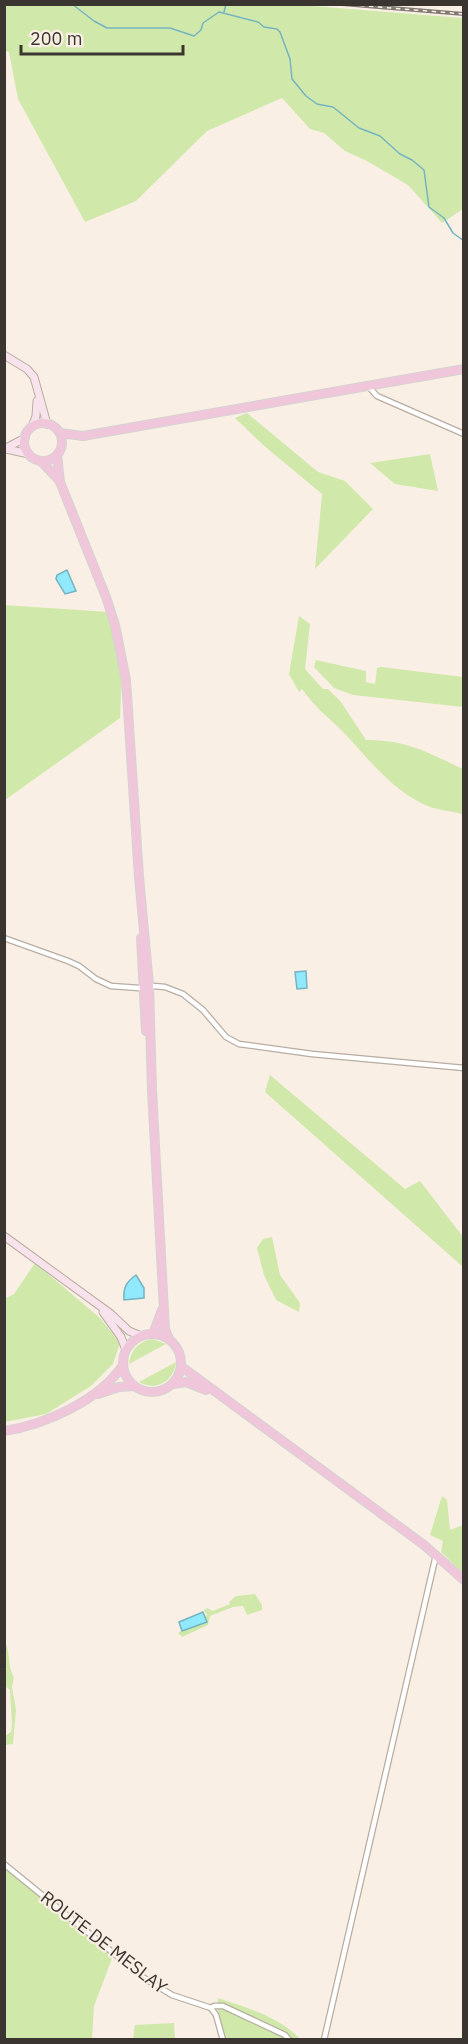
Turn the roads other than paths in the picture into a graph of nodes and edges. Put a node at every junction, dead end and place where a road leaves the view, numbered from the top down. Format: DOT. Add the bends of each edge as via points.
graph roads {
  1 [pos="4,355"];
  2 [pos="464,369"];
  3 [pos="368,386"];
  4 [pos="38,395"];
  5 [pos="47,424"];
  6 [pos="32,427"];
  7 [pos="60,433"];
  8 [pos="464,434"];
  9 [pos="83,436"];
  10 [pos="25,438"];
  11 [pos="5,449"];
  12 [pos="59,452"];
  13 [pos="29,454"];
  14 [pos="41,461"];
  15 [pos="60,482"];
  16 [pos="4,938"];
  17 [pos="146,986"];
  18 [pos="464,1068"];
  19 [pos="4,1236"];
  20 [pos="93,1302"];
  21 [pos="163,1305"];
  22 [pos="153,1334"];
  23 [pos="141,1336"];
  24 [pos="169,1339"];
  25 [pos="126,1350"];
  26 [pos="123,1365"];
  27 [pos="182,1367"];
  28 [pos="173,1384"];
  29 [pos="134,1386"];
  30 [pos="88,1398"];
  31 [pos="223,1398"];
  32 [pos="4,1431"];
  33 [pos="436,1555"];
  34 [pos="464,1580"];
  35 [pos="4,1864"];
  36 [pos="211,2008"];
  37 [pos="223,2040"];
  38 [pos="288,2040"];
  39 [pos="324,2040"];
  1 -- 4 [label="main road" via="27,369"];
  2 -- 3 [label="main road"];
  3 -- 8 [label="street" via="377,396"];
  3 -- 9 [label="main road"];
  4 -- 5 [label="main road"];
  4 -- 6 [label="main road"];
  5 -- 6 [label="main road"];
  5 -- 7 [label="main road"];
  6 -- 10 [label="main road"];
  7 -- 9 [label="main road"];
  7 -- 12 [label="main road"];
  9 -- 12 [label="main road"];
  10 -- 11 [label="main road"];
  10 -- 13 [label="main road"];
  11 -- 13 [label="main road"];
  12 -- 14 [label="main road"];
  12 -- 15 [label="main road"];
  13 -- 14 [label="main road"];
  14 -- 15 [label="main road"];
  15 -- 17 [label="main road" via="106,597 122,651"];
  16 -- 17 [label="street" via="68,961 111,986"];
  17 -- 18 [label="street" via="165,987 183,994 226,1037 239,1044"];
  17 -- 21 [label="main road"];
  19 -- 20 [label="main road"];
  20 -- 23 [label="main road"];
  20 -- 25 [label="main road" via="114,1326"];
  21 -- 22 [label="main road"];
  21 -- 24 [label="main road"];
  22 -- 23 [label="main road"];
  22 -- 24 [label="main road"];
  23 -- 25 [label="main road"];
  24 -- 27 [label="main road" via="179,1351"];
  25 -- 26 [label="main road"];
  26 -- 29 [label="main road"];
  26 -- 30 [label="main road" via="114,1378"];
  27 -- 28 [label="main road"];
  27 -- 31 [label="main road"];
  28 -- 29 [label="main road" via="149,1392"];
  28 -- 31 [label="main road" via="186,1383"];
  29 -- 30 [label="main road"];
  30 -- 32 [label="main road" via="42,1423"];
  31 -- 33 [label="main road"];
  33 -- 34 [label="main road"];
  33 -- 39 [label="street"];
  35 -- 36 [label="street, ROUTE DE MESLAY" via="144,1978 172,1995"];
  36 -- 37 [label="street"];
  36 -- 38 [label="street, ROUTE DE MESLAY" via="223,2006"];
}
